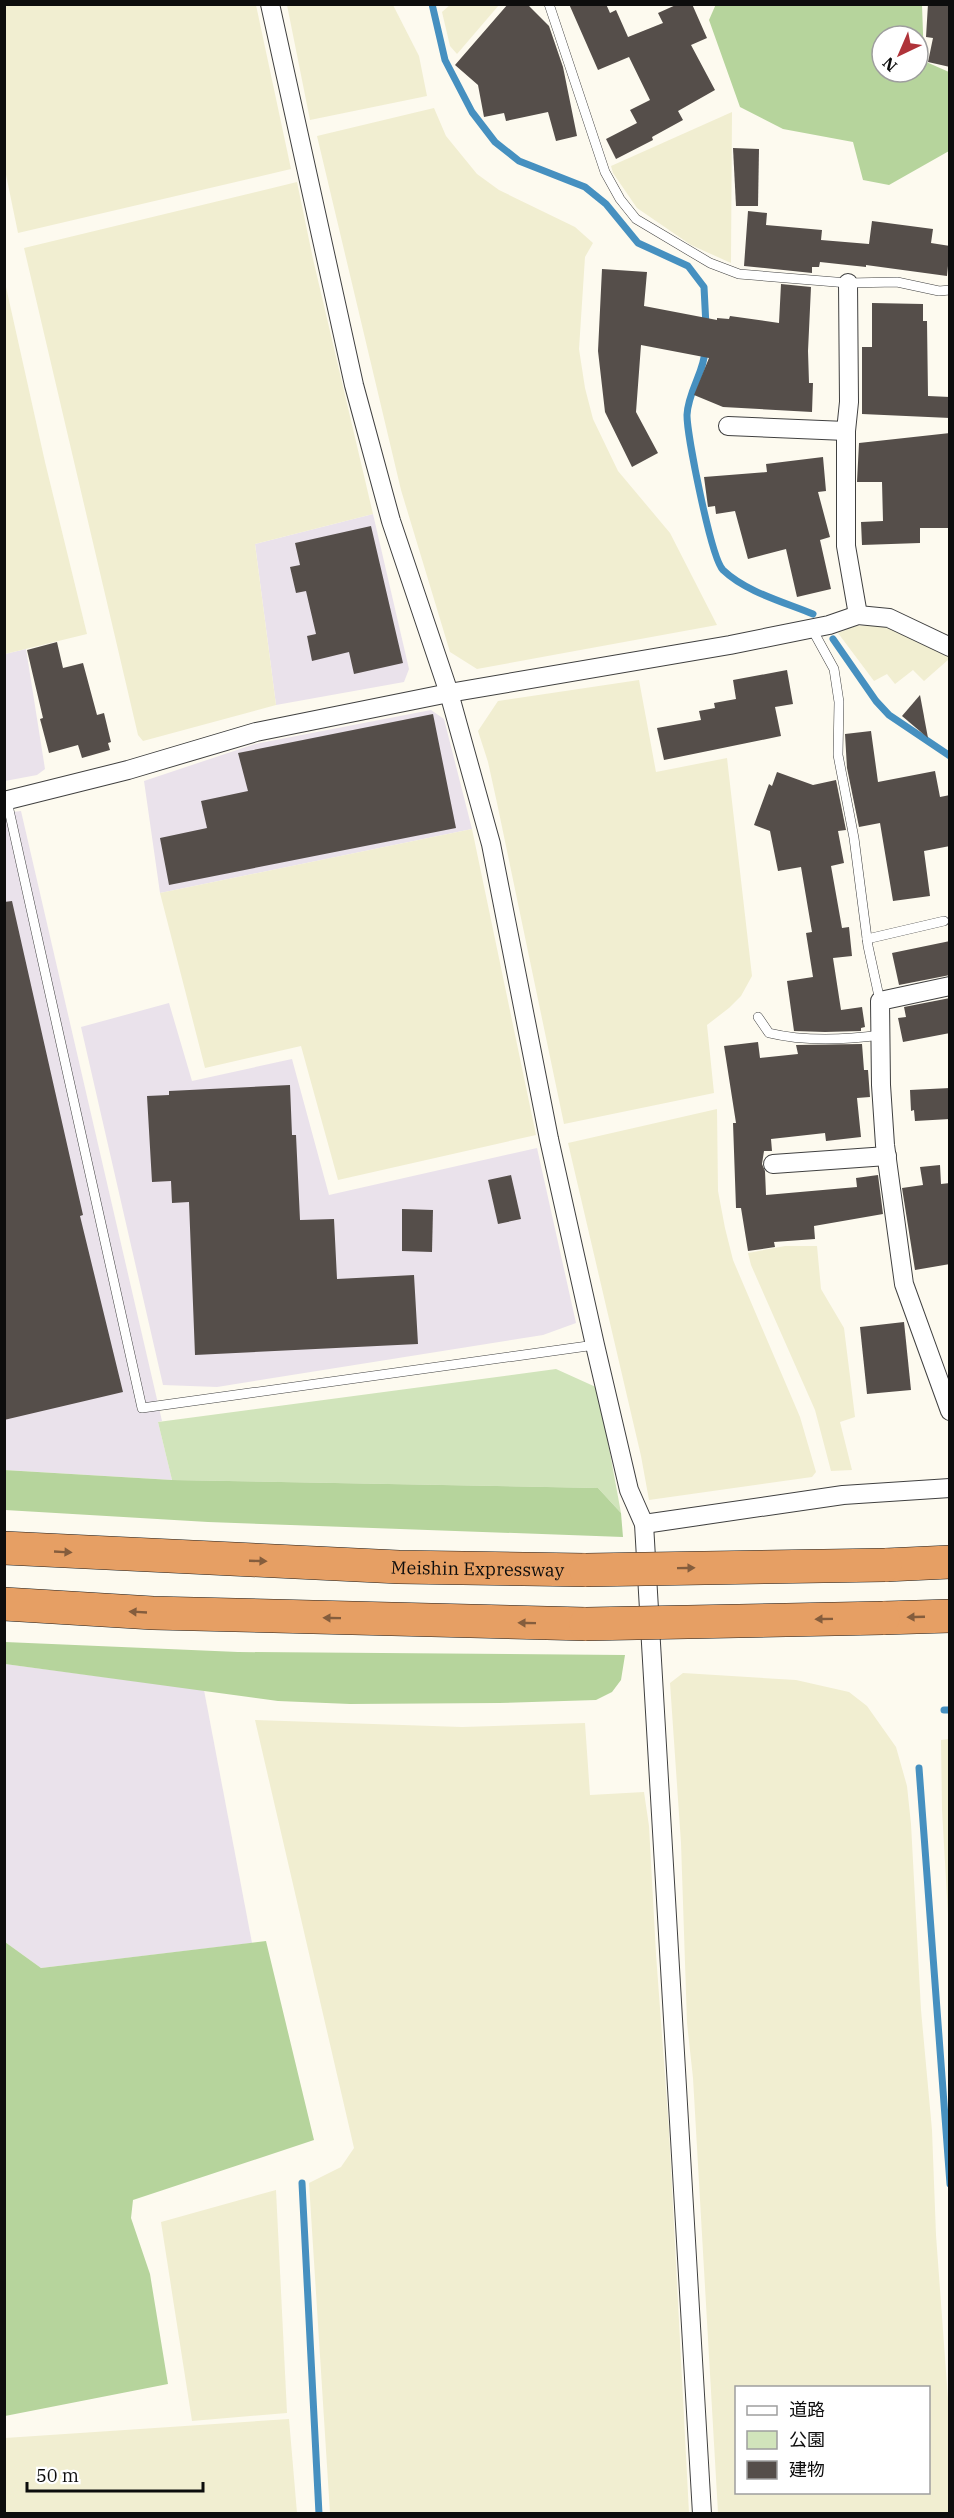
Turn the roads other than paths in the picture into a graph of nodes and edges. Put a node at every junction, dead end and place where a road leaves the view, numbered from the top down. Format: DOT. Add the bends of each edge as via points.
graph roads {
  1 [pos="270,4"];
  2 [pos="549,4"];
  3 [pos="848,283"];
  4 [pos="950,290"];
  5 [pos="728,426"];
  6 [pos="846,431"];
  7 [pos="858,615"];
  8 [pos="812,629"];
  9 [pos="950,646"];
  10 [pos="449,693"];
  11 [pos="6,801"];
  12 [pos="944,921"];
  13 [pos="867,939"];
  14 [pos="950,986"];
  15 [pos="879,1001"];
  16 [pos="758,1017"];
  17 [pos="881,1035"];
  18 [pos="887,1156"];
  19 [pos="773,1164"];
  20 [pos="595,1345"];
  21 [pos="950,1411"];
  22 [pos="950,1488"];
  23 [pos="644,1524"];
  24 [pos="4,1548"];
  25 [pos="950,1562"];
  26 [pos="4,1604"];
  27 [pos="950,1616"];
  28 [pos="702,2514"];
  1 -- 10 [label="street" via="354,385 391,521"];
  2 -- 3 [label="lane" via="605,172 636,219 710,263 739,274"];
  3 -- 4 [label="lane" via="897,282"];
  3 -- 6 [label="street"];
  5 -- 6 [label="street"];
  6 -- 7 [label="street" via="846,546"];
  7 -- 8 [label="street"];
  7 -- 9 [label="street" via="889,618"];
  8 -- 10 [label="street"];
  8 -- 13 [label="lane" via="834,669 839,702 838,755"];
  10 -- 11 [label="street" via="256,732"];
  10 -- 20 [label="street" via="491,844 549,1139"];
  11 -- 20 [label="lane" via="142,1408"];
  12 -- 13 [label="lane"];
  13 -- 15 [label="lane"];
  14 -- 15 [label="street"];
  15 -- 17 [label="street"];
  16 -- 17 [label="lane" via="769,1033 786,1037 843,1040"];
  17 -- 18 [label="street"];
  18 -- 19 [label="street"];
  18 -- 21 [label="street" via="904,1284"];
  20 -- 23 [label="street" via="629,1490"];
  22 -- 23 [label="street" via="843,1495"];
  23 -- 28 [label="street"];
  24 -- 25 [label="highway, Meishin Expressway, one-way, bridge" via="399,1567 586,1570"];
  27 -- 26 [label="highway, one-way, bridge" via="586,1624 153,1613"];
}
